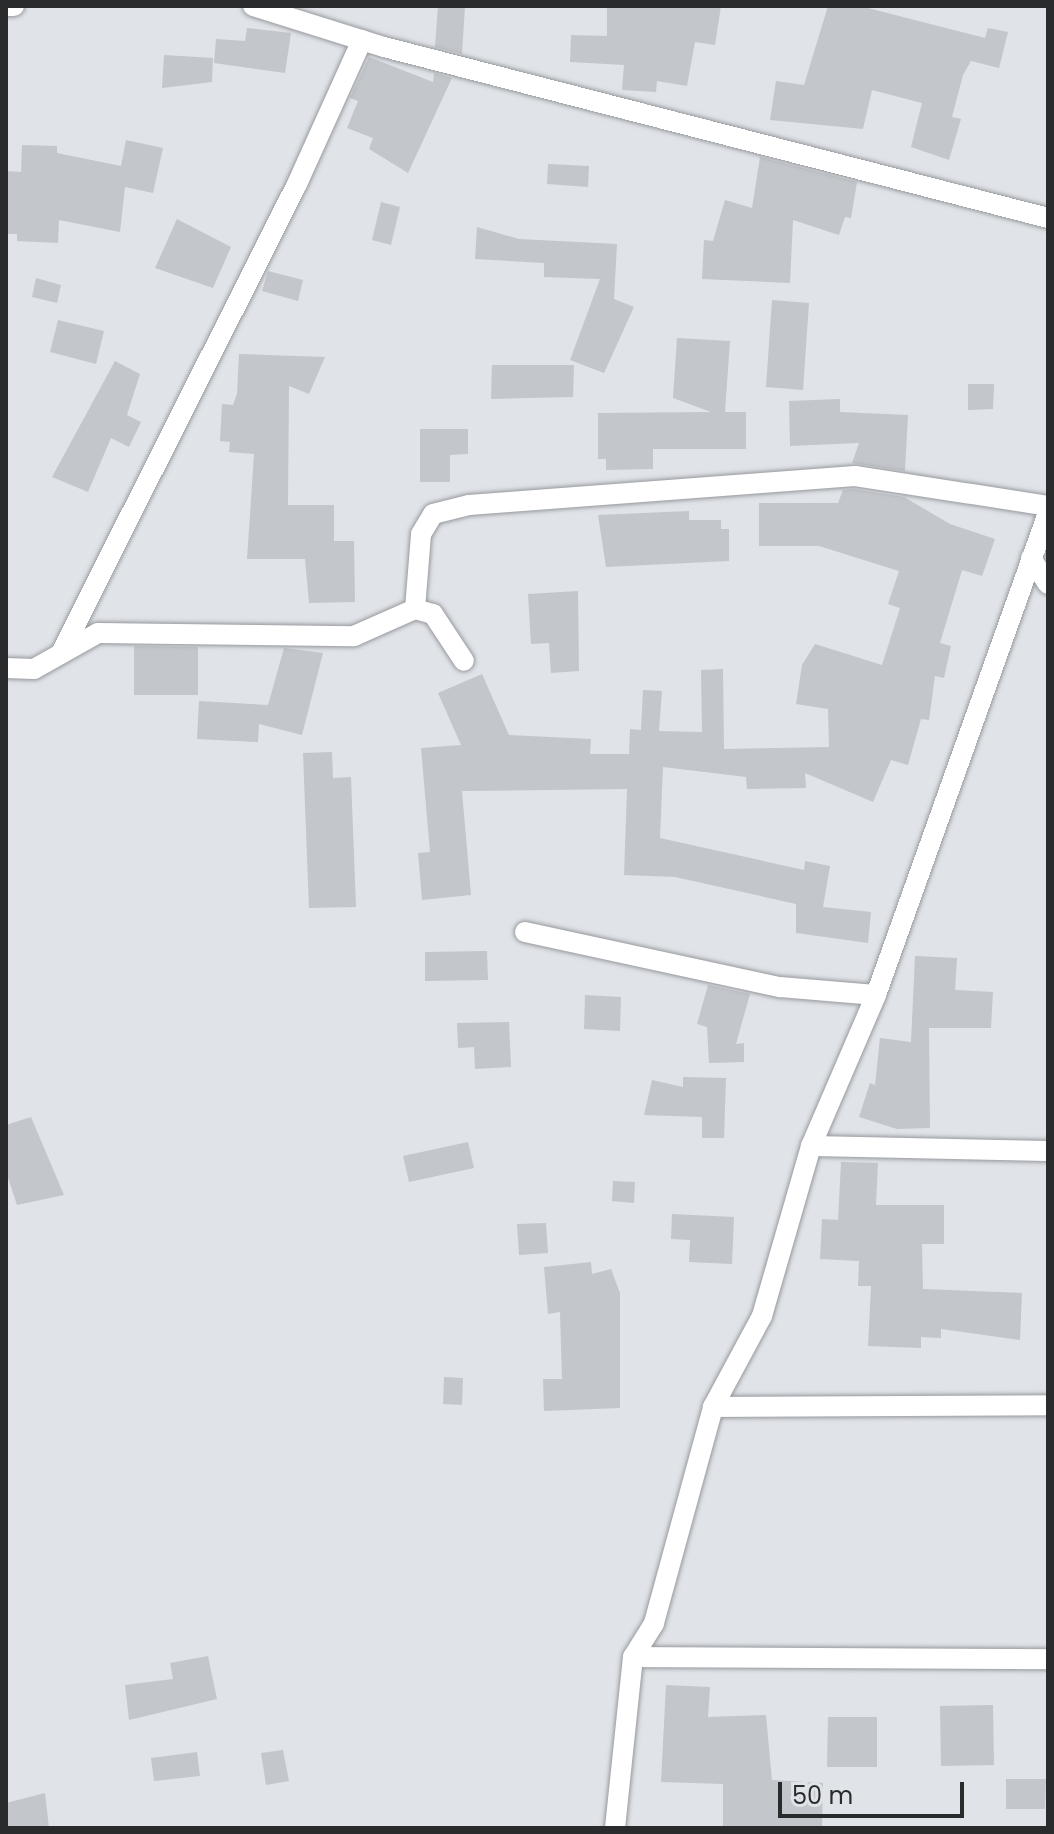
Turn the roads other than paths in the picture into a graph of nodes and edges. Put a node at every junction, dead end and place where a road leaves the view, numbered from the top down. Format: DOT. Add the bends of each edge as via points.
graph roads {
  1 [pos="6,6"];
  2 [pos="14,6"];
  3 [pos="253,6"];
  4 [pos="362,40"];
  5 [pos="1048,218"];
  6 [pos="1048,506"];
  7 [pos="1048,513"];
  8 [pos="1031,558"];
  9 [pos="1048,584"];
  10 [pos="415,609"];
  11 [pos="61,653"];
  12 [pos="464,661"];
  13 [pos="6,668"];
  14 [pos="525,932"];
  15 [pos="876,995"];
  16 [pos="811,1146"];
  17 [pos="1048,1151"];
  18 [pos="1048,1405"];
  19 [pos="713,1407"];
  20 [pos="633,1657"];
  21 [pos="1048,1659"];
  22 [pos="615,1828"];
  1 -- 2 [label="street"];
  3 -- 4 [label="street"];
  4 -- 5 [label="street"];
  4 -- 11 [label="street" via="297,184"];
  6 -- 10 [label="street" via="855,476 469,505 433,514 421,534"];
  7 -- 8 [label="street"];
  8 -- 9 [label="street"];
  8 -- 15 [label="street"];
  10 -- 11 [label="street" via="354,636 125,630 98,633"];
  10 -- 12 [label="street" via="433,614"];
  11 -- 13 [label="street" via="34,669"];
  14 -- 15 [label="street" via="780,987"];
  15 -- 16 [label="street"];
  16 -- 17 [label="street"];
  16 -- 19 [label="street" via="762,1316"];
  18 -- 19 [label="street"];
  19 -- 20 [label="street" via="654,1623"];
  20 -- 21 [label="street"];
  20 -- 22 [label="street"];
}
